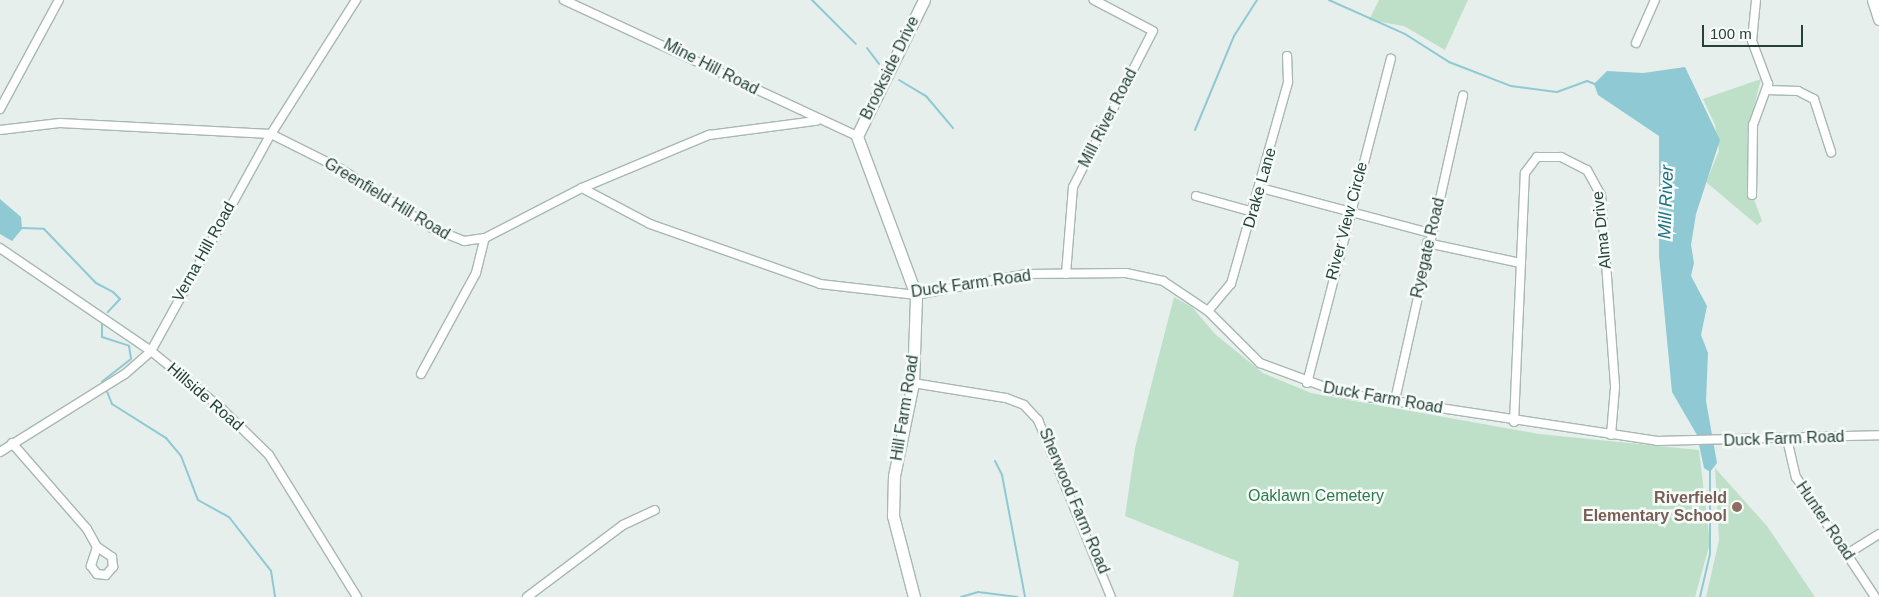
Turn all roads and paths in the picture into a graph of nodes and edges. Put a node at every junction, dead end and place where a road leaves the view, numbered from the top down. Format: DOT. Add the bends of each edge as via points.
graph roads {
  1 [pos="59,0"];
  2 [pos="356,0"];
  3 [pos="564,0"];
  4 [pos="924,0"];
  5 [pos="1094,0"];
  6 [pos="1655,0"];
  7 [pos="1756,0"];
  8 [pos="1876,5"];
  9 [pos="1879,19"];
  10 [pos="1636,43"];
  11 [pos="1287,56"];
  12 [pos="1391,59"];
  13 [pos="1767,90"];
  14 [pos="1463,96"];
  15 [pos="0,109"];
  16 [pos="816,121"];
  17 [pos="0,130"];
  18 [pos="270,134"];
  19 [pos="857,136"];
  20 [pos="1831,152"];
  21 [pos="582,188"];
  22 [pos="1261,188"];
  23 [pos="1196,196"];
  24 [pos="1752,196"];
  25 [pos="1253,212"];
  26 [pos="1348,213"];
  27 [pos="1430,233"];
  28 [pos="485,238"];
  29 [pos="1427,243"];
  30 [pos="0,248"];
  31 [pos="1520,263"];
  32 [pos="1066,274"];
  33 [pos="916,295"];
  34 [pos="1208,311"];
  35 [pos="151,351"];
  36 [pos="421,374"];
  37 [pos="913,382"];
  38 [pos="1307,383"];
  39 [pos="1396,400"];
  40 [pos="1514,422"];
  41 [pos="1611,435"];
  42 [pos="1879,436"];
  43 [pos="1788,439"];
  44 [pos="12,442"];
  45 [pos="0,452"];
  46 [pos="655,510"];
  47 [pos="1879,534"];
  48 [pos="97,547"];
  49 [pos="1847,554"];
  50 [pos="357,597"];
  51 [pos="526,597"];
  52 [pos="914,597"];
  53 [pos="1112,597"];
  54 [pos="1875,597"];
  1 -- 15 [label="street"];
  2 -- 18 [label="street, Verna Hill Road"];
  3 -- 16 [label="street, Mine Hill Road" via="674,48"];
  4 -- 19 [label="main road, Brookside Drive"];
  5 -- 32 [label="street, Mill River Road" via="1153,31 1073,187"];
  6 -- 10 [label="street"];
  7 -- 13 [label="street" via="1752,41"];
  8 -- 9 [label="main road"];
  11 -- 22 [label="street, Drake Lane" via="1288,82"];
  12 -- 26 [label="street, River View Circle"];
  13 -- 20 [label="street" via="1798,91 1814,99 1821,110"];
  13 -- 24 [label="street" via="1753,125"];
  14 -- 27 [label="street, Ryegate Road"];
  16 -- 19 [label="street, Mine Hill Road"];
  16 -- 21 [label="street, Greenfield Hill Road" via="709,135"];
  17 -- 18 [label="street, Greenfield Hill Road" via="60,123"];
  18 -- 28 [label="street, Greenfield Hill Road" via="341,169 446,235 464,241"];
  18 -- 35 [label="street, Verna Hill Road"];
  19 -- 33 [label="main road, Hill Farm Road"];
  21 -- 28 [label="street, Greenfield Hill Road"];
  21 -- 33 [label="street, Duck Farm Road" via="650,224 820,284"];
  22 -- 25 [label="street, Drake Lane"];
  22 -- 26 [label="street"];
  23 -- 25 [label="street"];
  25 -- 34 [label="street, Drake Lane" via="1231,284"];
  26 -- 27 [label="street"];
  26 -- 38 [label="street, River View Circle"];
  27 -- 29 [label="street, Ryegate Road"];
  28 -- 36 [label="street" via="476,273"];
  29 -- 31 [label="street"];
  29 -- 39 [label="street, Ryegate Road"];
  30 -- 35 [label="street, Hillside Road"];
  31 -- 40 [label="street, Alma Drive"];
  31 -- 41 [label="street, Alma Drive" via="1526,167 1542,156 1580,164 1592,175 1601,195 1616,387"];
  32 -- 33 [label="street, Duck Farm Road" via="1026,274"];
  32 -- 34 [label="street, Duck Farm Road" via="1126,273 1163,281"];
  33 -- 37 [label="main road, Hill Farm Road"];
  34 -- 38 [label="street, Duck Farm Road" via="1260,363"];
  35 -- 44 [label="street, Verna Hill Road" via="125,374"];
  35 -- 50 [label="street, Hillside Road" via="222,409 269,455"];
  37 -- 52 [label="main road, Hill Farm Road" via="894,476 893,516"];
  37 -- 53 [label="street, Sherwood Farm Road" via="1006,398 1024,406 1038,420"];
  38 -- 39 [label="street, Duck Farm Road"];
  39 -- 40 [label="street, Duck Farm Road"];
  40 -- 41 [label="street, Duck Farm Road"];
  41 -- 43 [label="street, Duck Farm Road" via="1687,442"];
  42 -- 43 [label="street, Duck Farm Road"];
  43 -- 49 [label="street, Hunter Road" via="1796,477"];
  44 -- 45 [label="street, Verna Hill Road"];
  44 -- 48 [label="street" via="74,512"];
  46 -- 51 [label="street" via="623,525"];
  47 -- 49 [label="street"];
  49 -- 54 [label="street, Hunter Road"];
}
